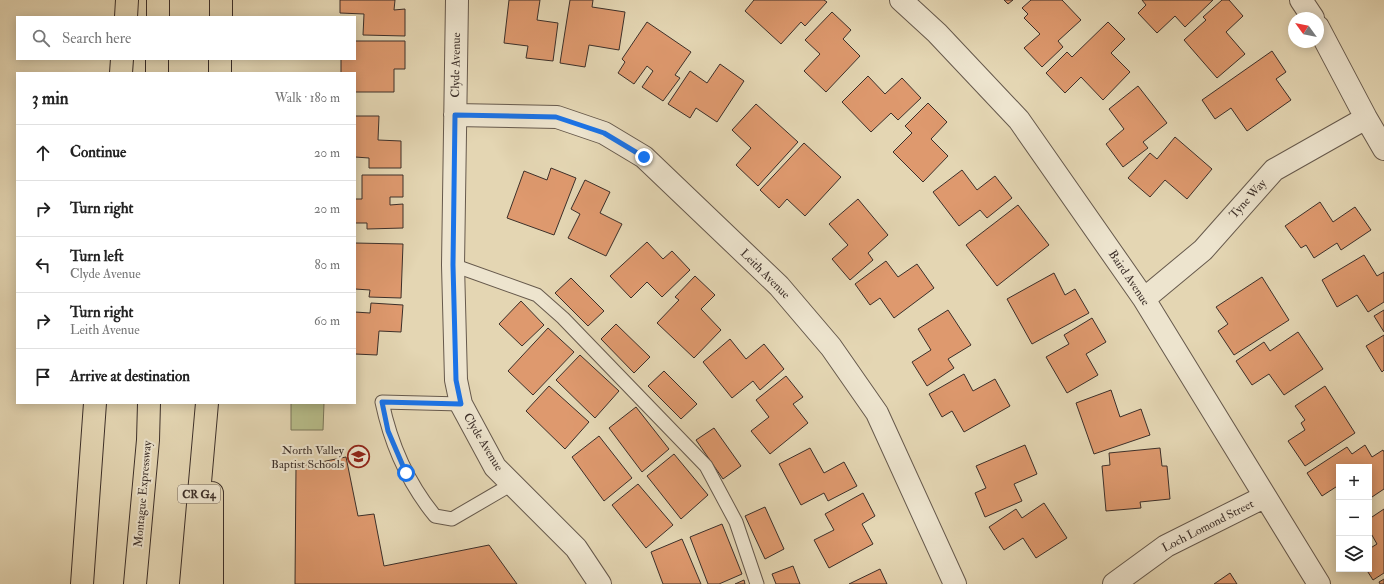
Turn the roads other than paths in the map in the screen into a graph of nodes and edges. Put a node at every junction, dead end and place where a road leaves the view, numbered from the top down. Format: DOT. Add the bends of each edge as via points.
graph roads {
  1 [pos="128,0"];
  2 [pos="158,0"];
  3 [pos="221,0"];
  4 [pos="457,0"];
  5 [pos="901,0"];
  6 [pos="1301,0"];
  7 [pos="1309,12"];
  8 [pos="126,16"];
  9 [pos="158,16"];
  10 [pos="221,16"];
  11 [pos="1324,39"];
  12 [pos="122,60"];
  13 [pos="157,60"];
  14 [pos="220,60"];
  15 [pos="121,72"];
  16 [pos="157,72"];
  17 [pos="220,72"];
  18 [pos="455,115"];
  19 [pos="1366,118"];
  20 [pos="1384,149"];
  21 [pos="453,265"];
  22 [pos="1144,299"];
  23 [pos="95,404"];
  24 [pos="149,404"];
  25 [pos="207,404"];
  26 [pos="213,404"];
  27 [pos="461,404"];
  28 [pos="512,484"];
  29 [pos="1264,497"];
  30 [pos="82,584"];
  31 [pos="135,584"];
  32 [pos="192,584"];
  33 [pos="212,584"];
  34 [pos="600,584"];
  35 [pos="757,584"];
  36 [pos="955,584"];
  37 [pos="1114,584"];
  38 [pos="1319,584"];
  1 -- 8 [label="highway"];
  2 -- 9 [label="highway"];
  3 -- 10 [label="highway"];
  4 -- 18 [label="street, Clyde Avenue"];
  5 -- 22 [label="street, Baird Avenue" via="937,33 1019,120"];
  6 -- 7 [label="street"];
  11 -- 19 [label="street"];
  12 -- 15 [label="highway"];
  13 -- 16 [label="highway"];
  14 -- 17 [label="highway"];
  18 -- 21 [label="street, Clyde Avenue"];
  18 -- 36 [label="street, Leith Avenue" via="556,117 604,133 644,157 779,286 831,347 877,413"];
  19 -- 20 [label="street"];
  19 -- 22 [label="street, Tyne Way" via="1274,170 1203,250"];
  21 -- 27 [label="street, Clyde Avenue" via="456,380"];
  21 -- 35 [label="lane" via="537,295 563,318 706,466 736,522"];
  22 -- 29 [label="street, Baird Avenue"];
  23 -- 30 [label="highway"];
  24 -- 31 [label="highway, Montague Expressway"];
  25 -- 32 [label="highway, CR G4"];
  26 -- 33 [label="highway"];
  27 -- 28 [label="street, Clyde Avenue" via="495,467"];
  27 -- 28 [label="lane" via="382,402 388,431 406,473 422,500 435,516 452,519"];
  28 -- 34 [label="street, Clyde Avenue" via="576,548"];
  29 -- 37 [label="street, Loch Lomond Street" via="1166,546"];
  29 -- 38 [label="street, Baird Avenue"];
}
